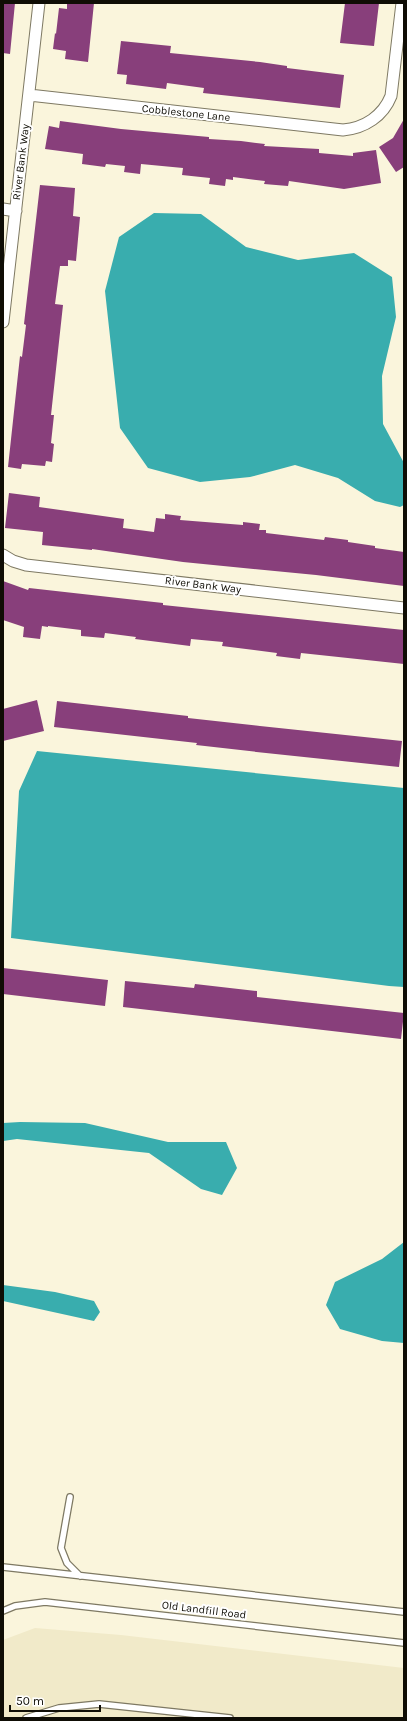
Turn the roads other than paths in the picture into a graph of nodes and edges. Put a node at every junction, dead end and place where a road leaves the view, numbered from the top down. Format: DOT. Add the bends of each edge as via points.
graph roads {
  1 [pos="39,3"];
  2 [pos="402,3"];
  3 [pos="29,95"];
  4 [pos="3,209"];
  5 [pos="16,211"];
  6 [pos="3,322"];
  7 [pos="3,555"];
  8 [pos="404,608"];
  9 [pos="70,1497"];
  10 [pos="3,1567"];
  11 [pos="80,1576"];
  12 [pos="3,1610"];
  13 [pos="404,1612"];
  14 [pos="404,1643"];
  15 [pos="26,1718"];
  16 [pos="230,1718"];
  1 -- 3 [label="street, River Bank Way"];
  2 -- 3 [label="street, Cobblestone Lane" via="393,84 388,105 368,123 352,129 342,130"];
  3 -- 5 [label="street, River Bank Way"];
  4 -- 5 [label="street"];
  5 -- 6 [label="street, River Bank Way"];
  7 -- 8 [label="street, River Bank Way" via="26,565"];
  9 -- 11 [label="lane" via="61,1548 67,1563"];
  10 -- 11 [label="lane"];
  11 -- 13 [label="lane"];
  12 -- 14 [label="lane, Old Landfill Road" via="29,1603 52,1602"];
  15 -- 16 [label="lane" via="59,1708 99,1704"];
}
